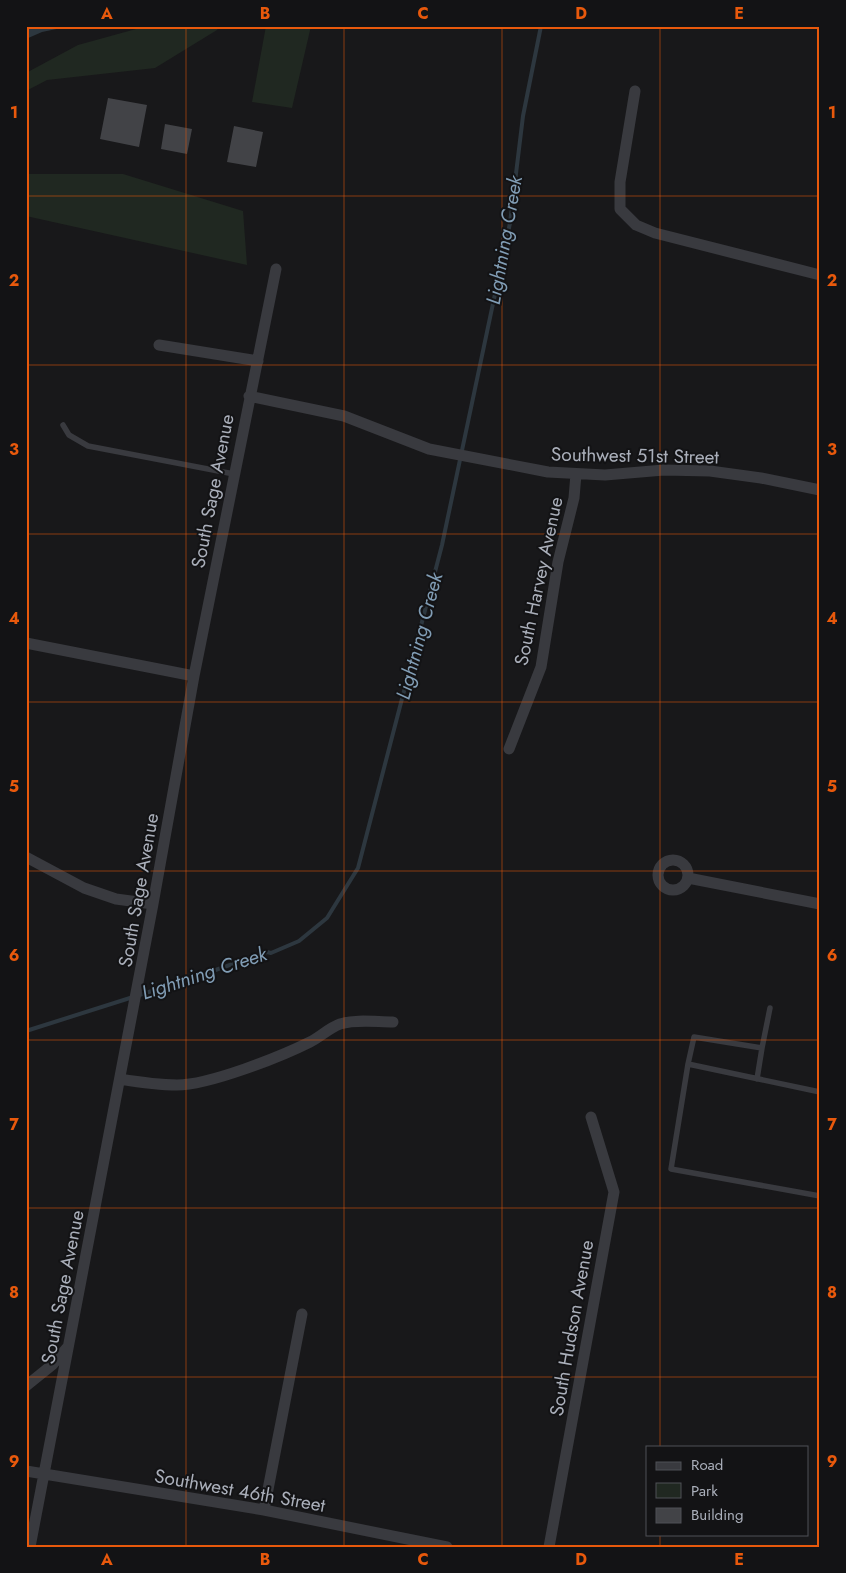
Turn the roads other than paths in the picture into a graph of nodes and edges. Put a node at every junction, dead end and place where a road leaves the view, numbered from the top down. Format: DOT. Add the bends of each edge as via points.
graph roads {
  1 [pos="635,92"];
  2 [pos="276,269"];
  3 [pos="820,275"];
  4 [pos="159,345"];
  5 [pos="258,362"];
  6 [pos="249,396"];
  7 [pos="63,425"];
  8 [pos="234,474"];
  9 [pos="576,474"];
  10 [pos="820,490"];
  11 [pos="26,643"];
  12 [pos="194,676"];
  13 [pos="509,749"];
  14 [pos="26,857"];
  15 [pos="688,878"];
  16 [pos="153,904"];
  17 [pos="820,904"];
  18 [pos="770,1008"];
  19 [pos="393,1022"];
  20 [pos="762,1048"];
  21 [pos="688,1064"];
  22 [pos="120,1079"];
  23 [pos="756,1079"];
  24 [pos="820,1092"];
  25 [pos="591,1118"];
  26 [pos="820,1196"];
  27 [pos="302,1314"];
  28 [pos="68,1346"];
  29 [pos="26,1386"];
  30 [pos="26,1471"];
  31 [pos="45,1474"];
  32 [pos="264,1510"];
  33 [pos="30,1547"];
  34 [pos="446,1547"];
  35 [pos="550,1547"];
  1 -- 3 [label="street" via="620,182 620,209 636,225"];
  2 -- 5 [label="street, South Sage Avenue"];
  4 -- 5 [label="street"];
  5 -- 6 [label="street, South Sage Avenue"];
  6 -- 8 [label="street, South Sage Avenue"];
  6 -- 9 [label="street, Southwest 51st Street" via="344,416 429,449"];
  7 -- 8 [label="lane" via="69,434 88,446"];
  8 -- 12 [label="street, South Sage Avenue"];
  9 -- 10 [label="street, Southwest 51st Street" via="710,471"];
  9 -- 13 [label="street, South Harvey Avenue" via="541,667"];
  11 -- 12 [label="street"];
  12 -- 16 [label="street, South Sage Avenue"];
  14 -- 16 [label="street" via="84,888 116,899"];
  15 -- 17 [label="street"];
  16 -- 22 [label="street, South Sage Avenue"];
  18 -- 20 [label="lane"];
  19 -- 22 [label="street" via="339,1024 310,1042 269,1059 189,1084"];
  20 -- 21 [label="lane" via="694,1037"];
  20 -- 23 [label="lane"];
  21 -- 23 [label="lane"];
  21 -- 26 [label="lane" via="671,1169"];
  22 -- 28 [label="street, South Sage Avenue"];
  23 -- 24 [label="lane"];
  25 -- 35 [label="street, South Hudson Avenue" via="614,1192"];
  27 -- 32 [label="street"];
  28 -- 29 [label="street" via="52,1365"];
  28 -- 31 [label="street, South Sage Avenue"];
  30 -- 31 [label="street, Southwest 46th Street"];
  31 -- 32 [label="street, Southwest 46th Street"];
  31 -- 33 [label="street, South Sage Avenue"];
  32 -- 34 [label="street, Southwest 46th Street"];
}
